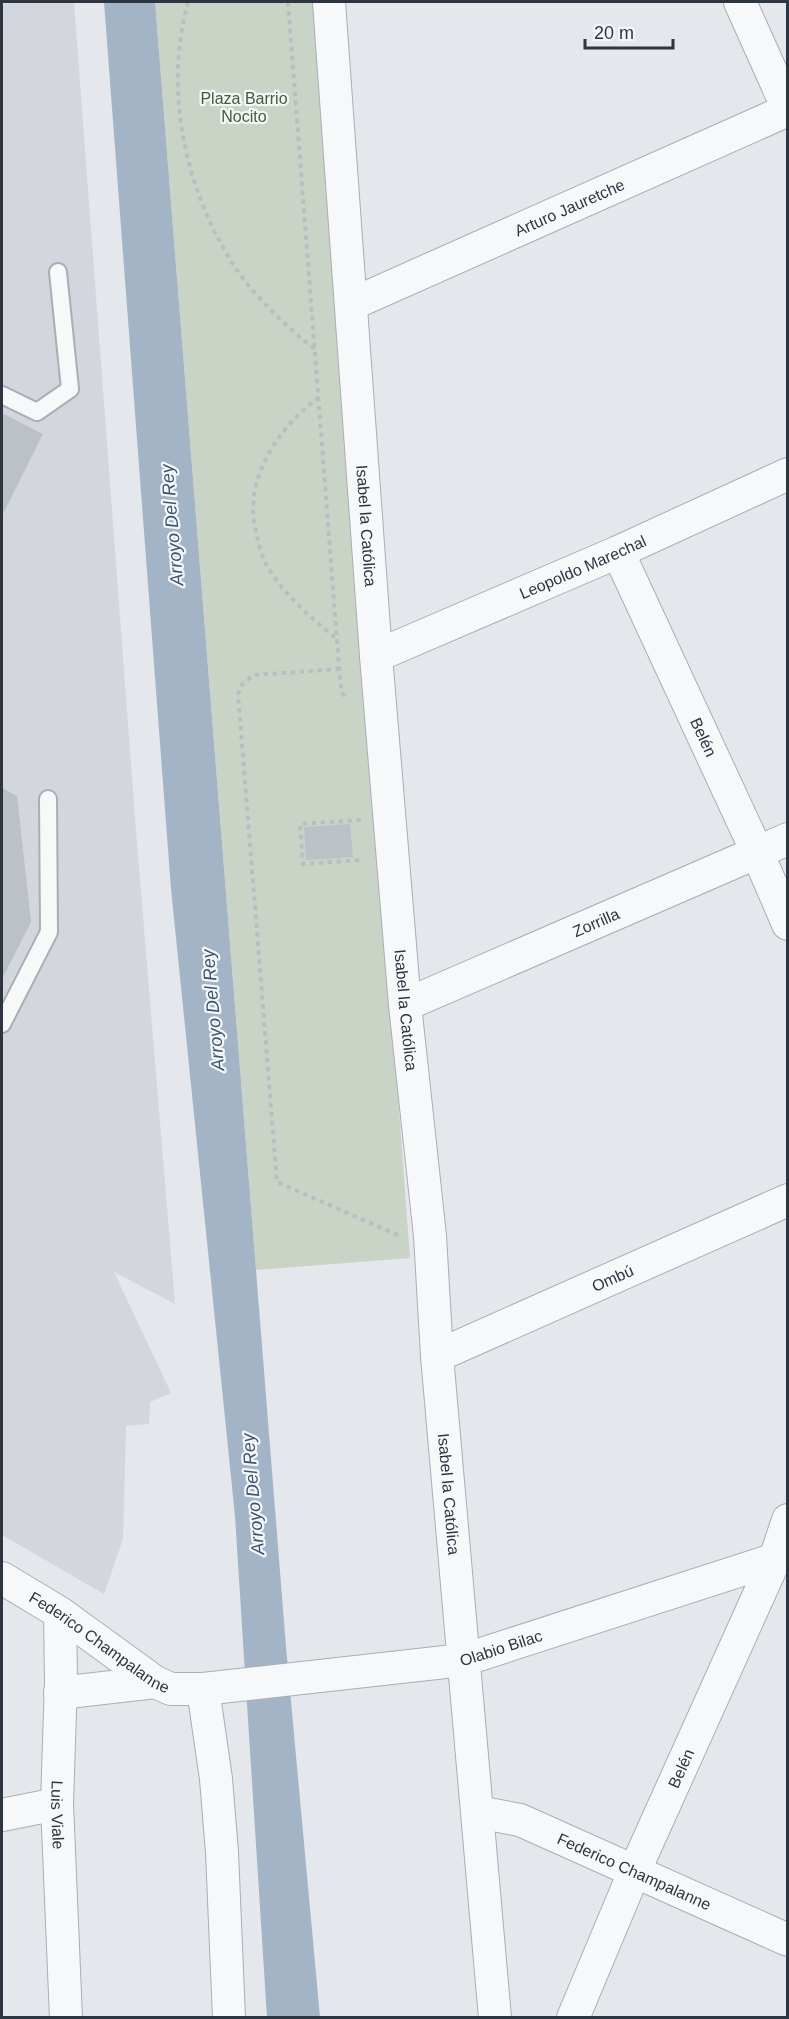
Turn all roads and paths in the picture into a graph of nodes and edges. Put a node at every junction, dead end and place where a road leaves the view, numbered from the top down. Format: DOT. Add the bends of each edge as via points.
graph roads {
  1 [pos="188,2"];
  2 [pos="329,2"];
  3 [pos="740,2"];
  4 [pos="788,110"];
  5 [pos="58,272"];
  6 [pos="352,304"];
  7 [pos="315,349"];
  8 [pos="2,395"];
  9 [pos="319,397"];
  10 [pos="788,474"];
  11 [pos="618,552"];
  12 [pos="337,640"];
  13 [pos="376,656"];
  14 [pos="340,669"];
  15 [pos="48,800"];
  16 [pos="365,819"];
  17 [pos="788,839"];
  18 [pos="757,852"];
  19 [pos="369,860"];
  20 [pos="788,924"];
  21 [pos="405,1005"];
  22 [pos="2,1024"];
  23 [pos="788,1200"];
  24 [pos="430,1236"];
  25 [pos="437,1356"];
  26 [pos="788,1520"];
  27 [pos="782,1557"];
  28 [pos="2,1578"];
  29 [pos="60,1613"];
  30 [pos="463,1660"];
  31 [pos="155,1682"];
  32 [pos="203,1689"];
  33 [pos="60,1693"];
  34 [pos="57,1804"];
  35 [pos="478,1812"];
  36 [pos="2,1815"];
  37 [pos="635,1870"];
  38 [pos="788,1940"];
  39 [pos="66,2018"];
  40 [pos="229,2018"];
  41 [pos="495,2018"];
  42 [pos="573,2018"];
  1 -- 7 [label="path" via="182,24 178,80 180,129 193,180 234,265 291,331"];
  2 -- 6 [label="street, Isabel la Católica"];
  3 -- 4 [label="street"];
  4 -- 6 [label="street, Arturo Jauretche"];
  5 -- 8 [label="lane" via="70,389 37,412"];
  6 -- 13 [label="street, Isabel la Católica"];
  9 -- 12 [label="path" via="275,442 256,487 253,508 260,550 267,566 299,606"];
  10 -- 11 [label="street, Leopoldo Marechal"];
  11 -- 13 [label="street, Leopoldo Marechal"];
  11 -- 18 [label="street, Belén"];
  13 -- 21 [label="street, Isabel la Católica"];
  14 -- 24 [label="path" via="254,675 243,683 238,694 276,1182 403,1238"];
  15 -- 22 [label="lane" via="49,932"];
  16 -- 19 [label="path" via="300,824 303,864"];
  17 -- 18 [label="street, Zorrilla"];
  18 -- 20 [label="street, Belén"];
  18 -- 21 [label="street, Zorrilla"];
  21 -- 24 [label="street, Isabel la Católica"];
  23 -- 25 [label="street, Ombú"];
  24 -- 25 [label="street, Isabel la Católica"];
  25 -- 30 [label="street, Isabel la Católica"];
  26 -- 27 [label="street, Belén"];
  27 -- 30 [label="street, Olabio Bilac"];
  27 -- 37 [label="street, Belén"];
  28 -- 29 [label="street, Federico Champalanne"];
  29 -- 31 [label="street, Federico Champalanne"];
  29 -- 33 [label="street, Luis Viale"];
  30 -- 32 [label="street, Olabio Bilac"];
  30 -- 35 [label="street, Isabel la Católica"];
  31 -- 32 [label="street, Federico Champalanne" via="171,1689"];
  31 -- 33 [label="street"];
  32 -- 40 [label="street" via="222,1852"];
  33 -- 34 [label="street, Luis Viale"];
  34 -- 36 [label="street"];
  34 -- 39 [label="street, Luis Viale"];
  35 -- 37 [label="street, Federico Champalanne" via="520,1820"];
  35 -- 41 [label="street, Isabel la Católica"];
  37 -- 38 [label="street, Federico Champalanne"];
  37 -- 42 [label="street, Belén"];
}
